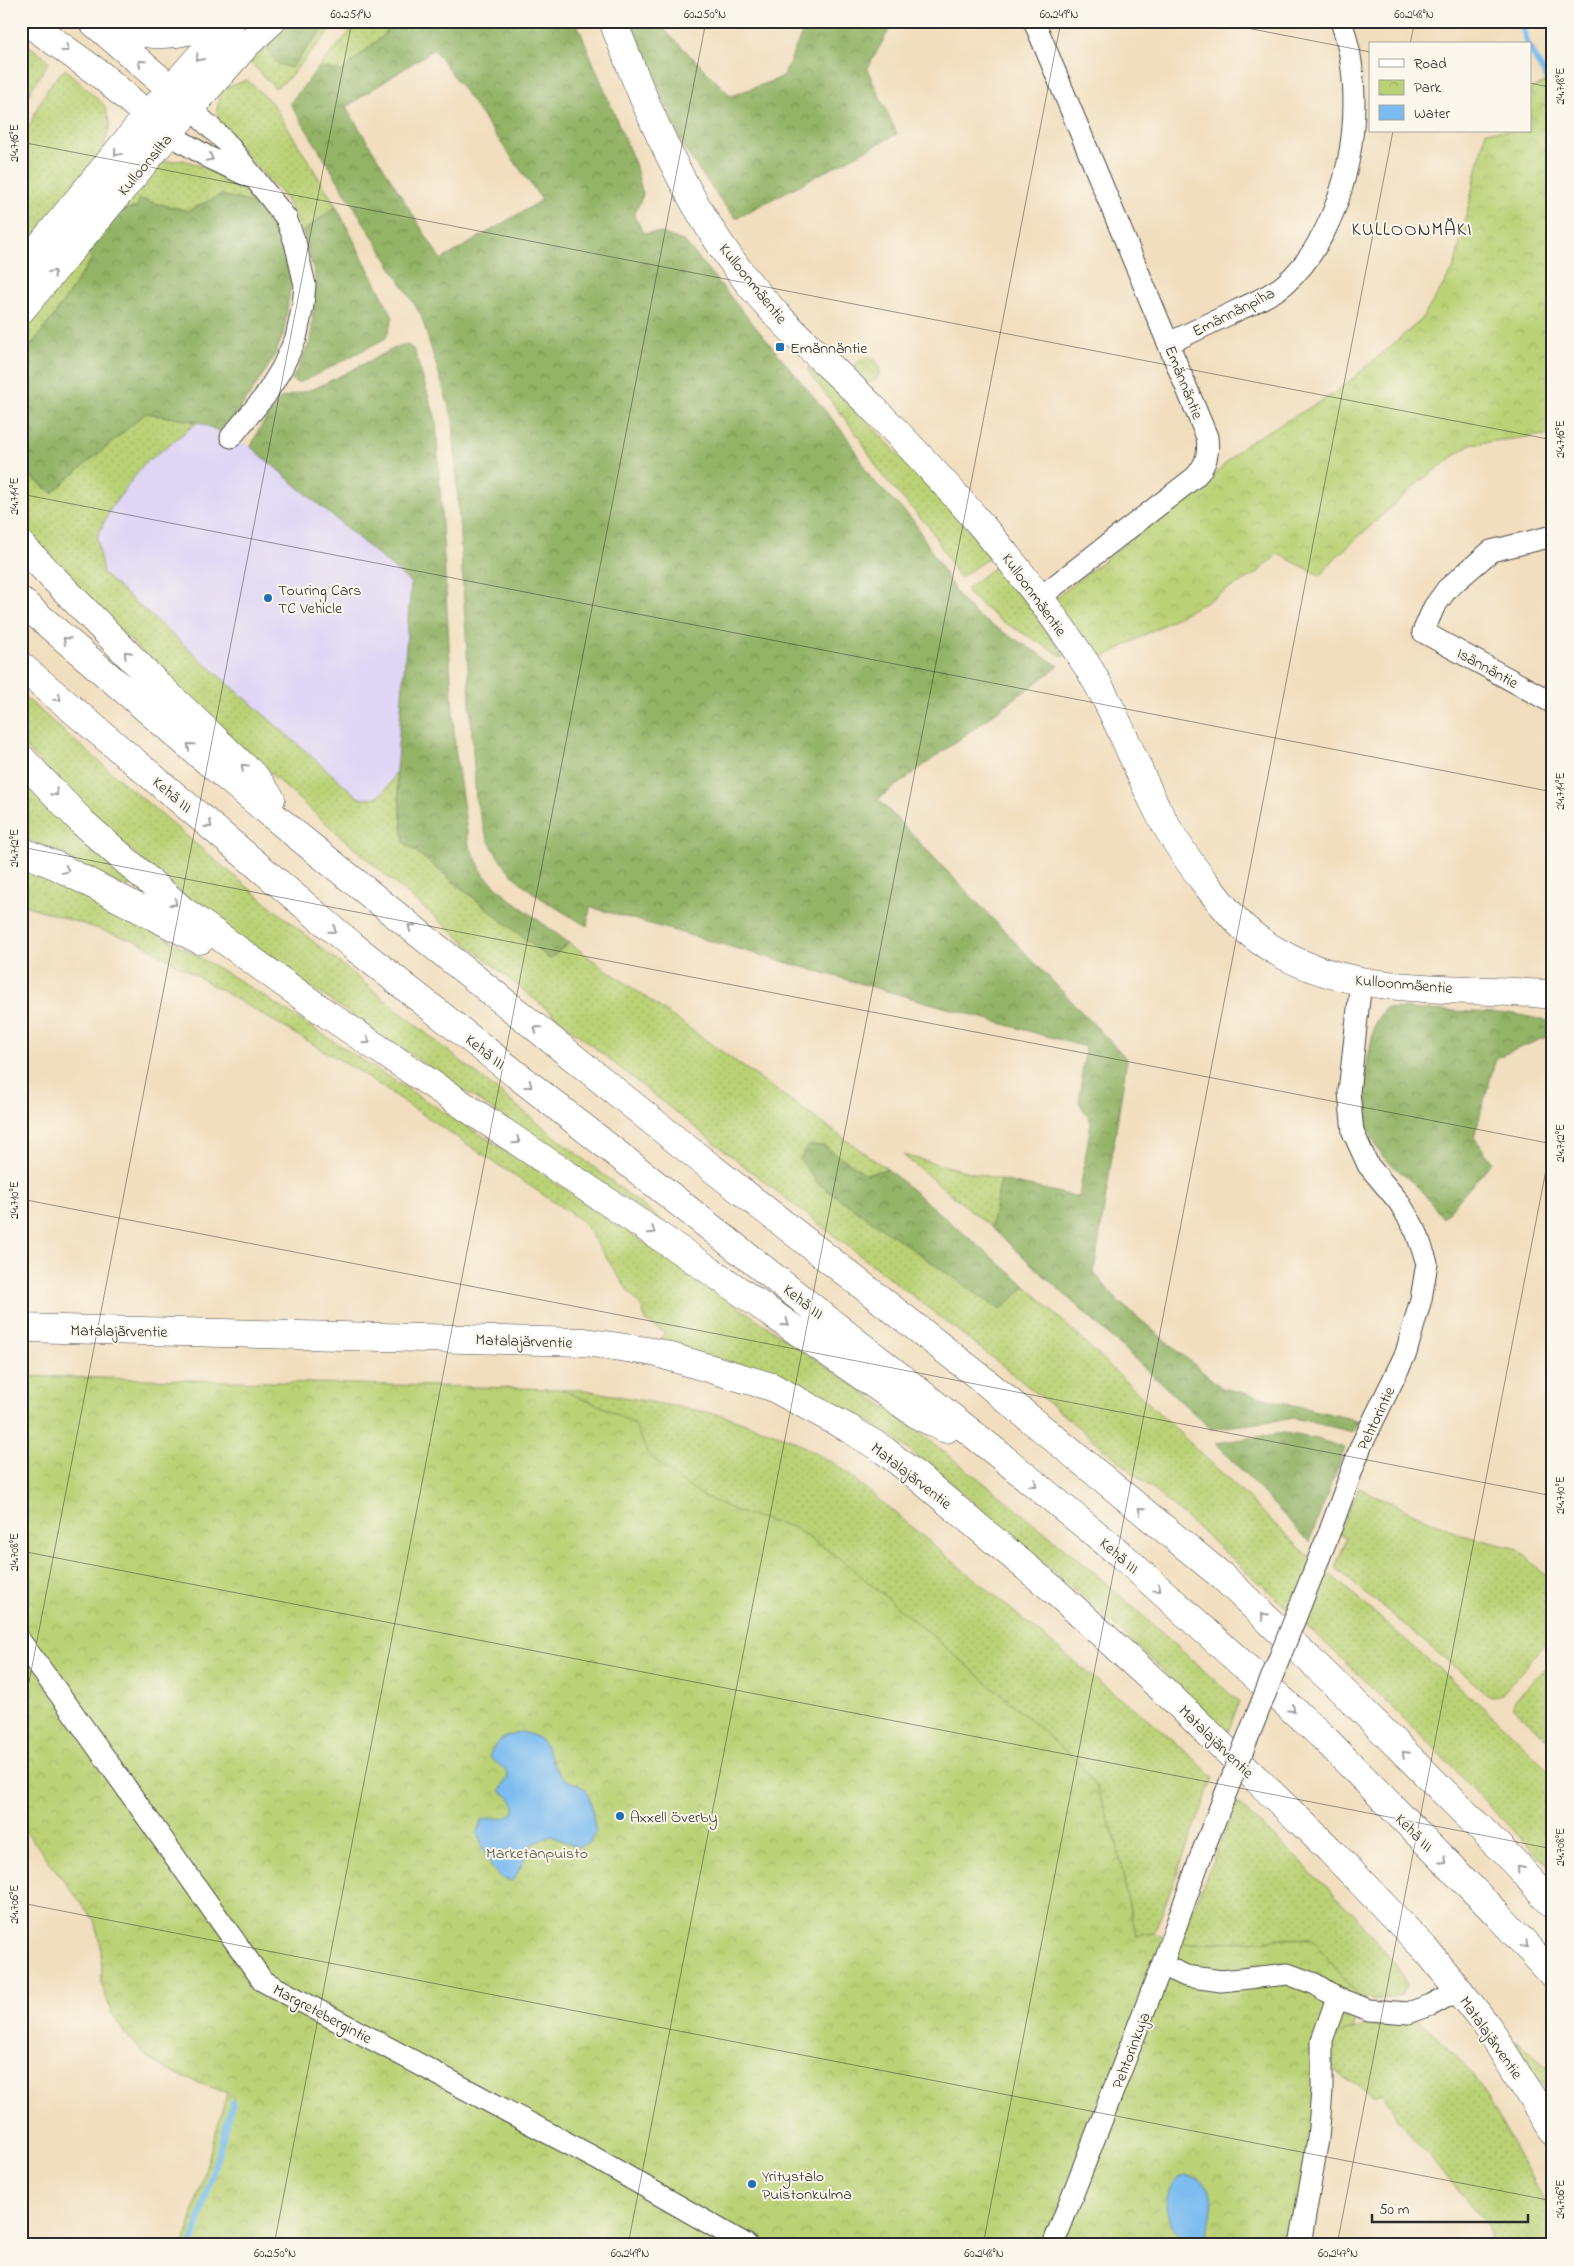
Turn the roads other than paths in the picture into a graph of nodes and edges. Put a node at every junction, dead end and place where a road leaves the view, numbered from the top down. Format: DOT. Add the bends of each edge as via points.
graph roads {
  1 [pos="26,21"];
  2 [pos="92,21"];
  3 [pos="110,21"];
  4 [pos="217,21"];
  5 [pos="231,21"];
  6 [pos="272,21"];
  7 [pos="613,21"];
  8 [pos="1034,21"];
  9 [pos="1341,21"];
  10 [pos="171,89"];
  11 [pos="190,108"];
  12 [pos="148,115"];
  13 [pos="169,134"];
  14 [pos="253,178"];
  15 [pos="21,269"];
  16 [pos="21,310"];
  17 [pos="1169,343"];
  18 [pos="231,438"];
  19 [pos="1553,536"];
  20 [pos="21,545"];
  21 [pos="1039,598"];
  22 [pos="21,601"];
  23 [pos="21,666"];
  24 [pos="1553,703"];
  25 [pos="21,758"];
  26 [pos="294,833"];
  27 [pos="21,851"];
  28 [pos="1361,981"];
  29 [pos="1553,995"];
  30 [pos="327,1014"];
  31 [pos="21,1328"];
  32 [pos="996,1453"];
  33 [pos="21,1642"];
  34 [pos="1202,1853"];
  35 [pos="1553,1905"];
  36 [pos="1162,1965"];
  37 [pos="1553,1975"];
  38 [pos="1459,1990"];
  39 [pos="1337,1998"];
  40 [pos="1553,2132"];
  41 [pos="747,2245"];
  42 [pos="1053,2245"];
  43 [pos="1300,2245"];
  1 -- 12 [label="main road, one-way" via="101,75"];
  10 -- 2 [label="main road, one-way"];
  3 -- 4 [label="main road" via="148,35 174,34"];
  5 -- 10 [label="main road, Kulloonsilta, one-way"];
  6 -- 11 [label="main road, Kulloonsilta"];
  7 -- 21 [label="main road, Kulloonmäentie" via="637,86 679,174 710,228 741,272 800,339 872,407 984,526"];
  8 -- 17 [label="street, Emännäntie"];
  9 -- 17 [label="street, Emännänpiha" via="1347,38 1353,86 1353,127 1345,176 1334,214 1310,256 1284,285"];
  10 -- 11 [label="main road"];
  10 -- 12 [label="main road, Kulloonsilta"];
  11 -- 13 [label="main road, Kulloonsilta"];
  11 -- 14 [label="street" via="224,141"];
  12 -- 13 [label="main road"];
  12 -- 15 [label="main road, Kulloonsilta, one-way"];
  13 -- 14 [label="street, one-way"];
  16 -- 13 [label="main road, Kulloonsilta, one-way"];
  14 -- 18 [label="street" via="286,218 305,285 296,338 282,368 265,396"];
  17 -- 21 [label="street, Emännäntie" via="1207,436 1209,449 1206,461 1195,477"];
  19 -- 24 [label="street, Isännäntie" via="1491,551 1447,589 1434,607 1423,632"];
  26 -- 20 [label="main road, one-way" via="256,778 158,685"];
  21 -- 28 [label="main road, Kulloonmäentie" via="1098,684 1172,838 1229,914 1258,940 1288,958 1322,972"];
  26 -- 22 [label="main road, one-way"];
  23 -- 32 [label="main road, Kehä III, one-way" via="353,946"];
  25 -- 30 [label="main road, one-way" via="83,823 181,909"];
  35 -- 26 [label="main road, one-way" via="1350,1698 1222,1577 977,1375 676,1140"];
  27 -- 30 [label="main road, one-way" via="183,931"];
  28 -- 29 [label="main road, Kulloonmäentie"];
  28 -- 34 [label="street, Pehtorintie, bridge" via="1349,1092 1353,1132 1368,1165 1399,1202 1416,1231 1427,1263 1421,1299 1406,1353 1361,1446"];
  30 -- 32 [label="main road, one-way" via="702,1265 921,1418"];
  31 -- 38 [label="main road, Matalajärventie" via="585,1342 654,1352 772,1387 884,1451 1056,1592 1329,1849 1428,1952"];
  32 -- 37 [label="main road, Kehä III, one-way" via="1120,1554 1322,1736"];
  33 -- 41 [label="street, Margretebergintie" via="263,1981 595,2158"];
  34 -- 36 [label="street, Pehtorinkuja"];
  36 -- 39 [label="street" via="1186,1976 1221,1981 1288,1974 1315,1984"];
  36 -- 42 [label="street, Pehtorinkuja"];
  38 -- 39 [label="street" via="1408,2013 1369,2010"];
  38 -- 40 [label="main road, Matalajärventie" via="1501,2046"];
  39 -- 43 [label="street" via="1322,2040 1318,2138"];
}
